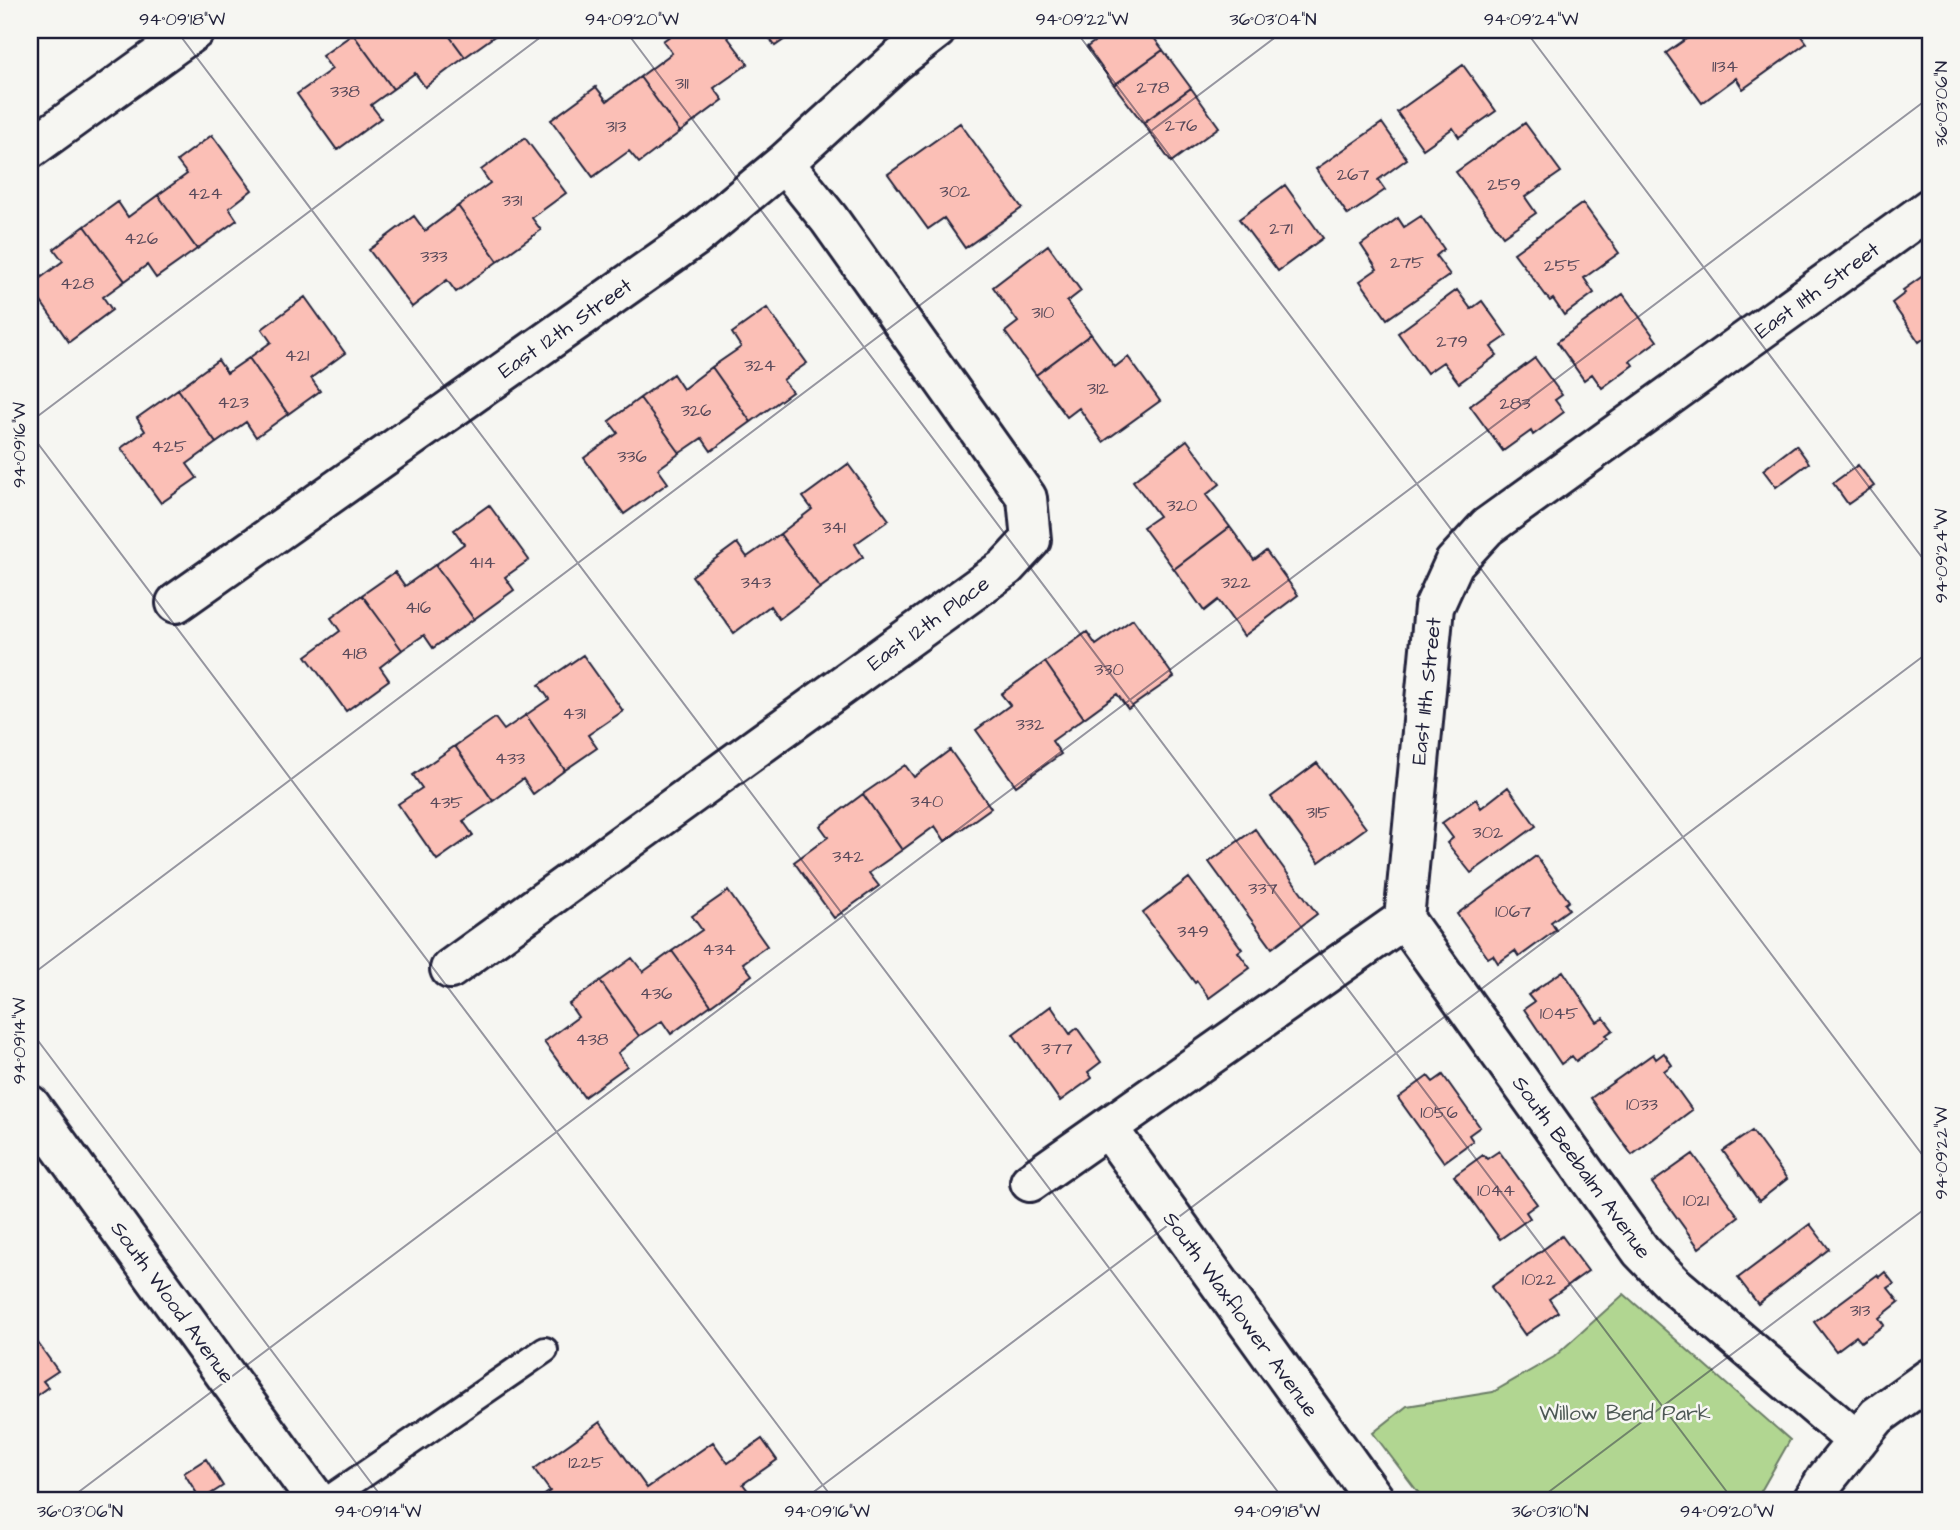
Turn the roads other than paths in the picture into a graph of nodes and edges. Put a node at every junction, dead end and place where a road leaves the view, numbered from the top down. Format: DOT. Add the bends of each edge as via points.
graph roads {
  1 [pos="195,30"];
  2 [pos="936,30"];
  3 [pos="30,149"];
  4 [pos="784,163"];
  5 [pos="1930,208"];
  6 [pos="176,603"];
  7 [pos="1404,919"];
  8 [pos="450,969"];
  9 [pos="30,1105"];
  10 [pos="1108,1128"];
  11 [pos="1030,1182"];
  12 [pos="545,1350"];
  13 [pos="1930,1378"];
  14 [pos="1857,1441"];
  15 [pos="316,1500"];
  16 [pos="327,1500"];
  17 [pos="1375,1500"];
  18 [pos="1813,1500"];
  1 -- 3 [label="street"];
  2 -- 4 [label="street, East 12th Street"];
  4 -- 6 [label="street, East 12th Street" via="695,237"];
  4 -- 8 [label="street, East 12th Place" via="829,219 1027,498 1031,540 1006,567"];
  5 -- 7 [label="street, East 11th Street" via="1487,527 1454,563 1434,607"];
  7 -- 10 [label="street"];
  7 -- 14 [label="street, South Beebalm Avenue" via="1641,1251 1673,1284"];
  9 -- 15 [label="street, South Wood Avenue"];
  10 -- 11 [label="street"];
  10 -- 17 [label="street, South Waxflower Avenue"];
  12 -- 16 [label="lane"];
  13 -- 14 [label="street" via="1877,1416"];
  14 -- 18 [label="street"];
}
